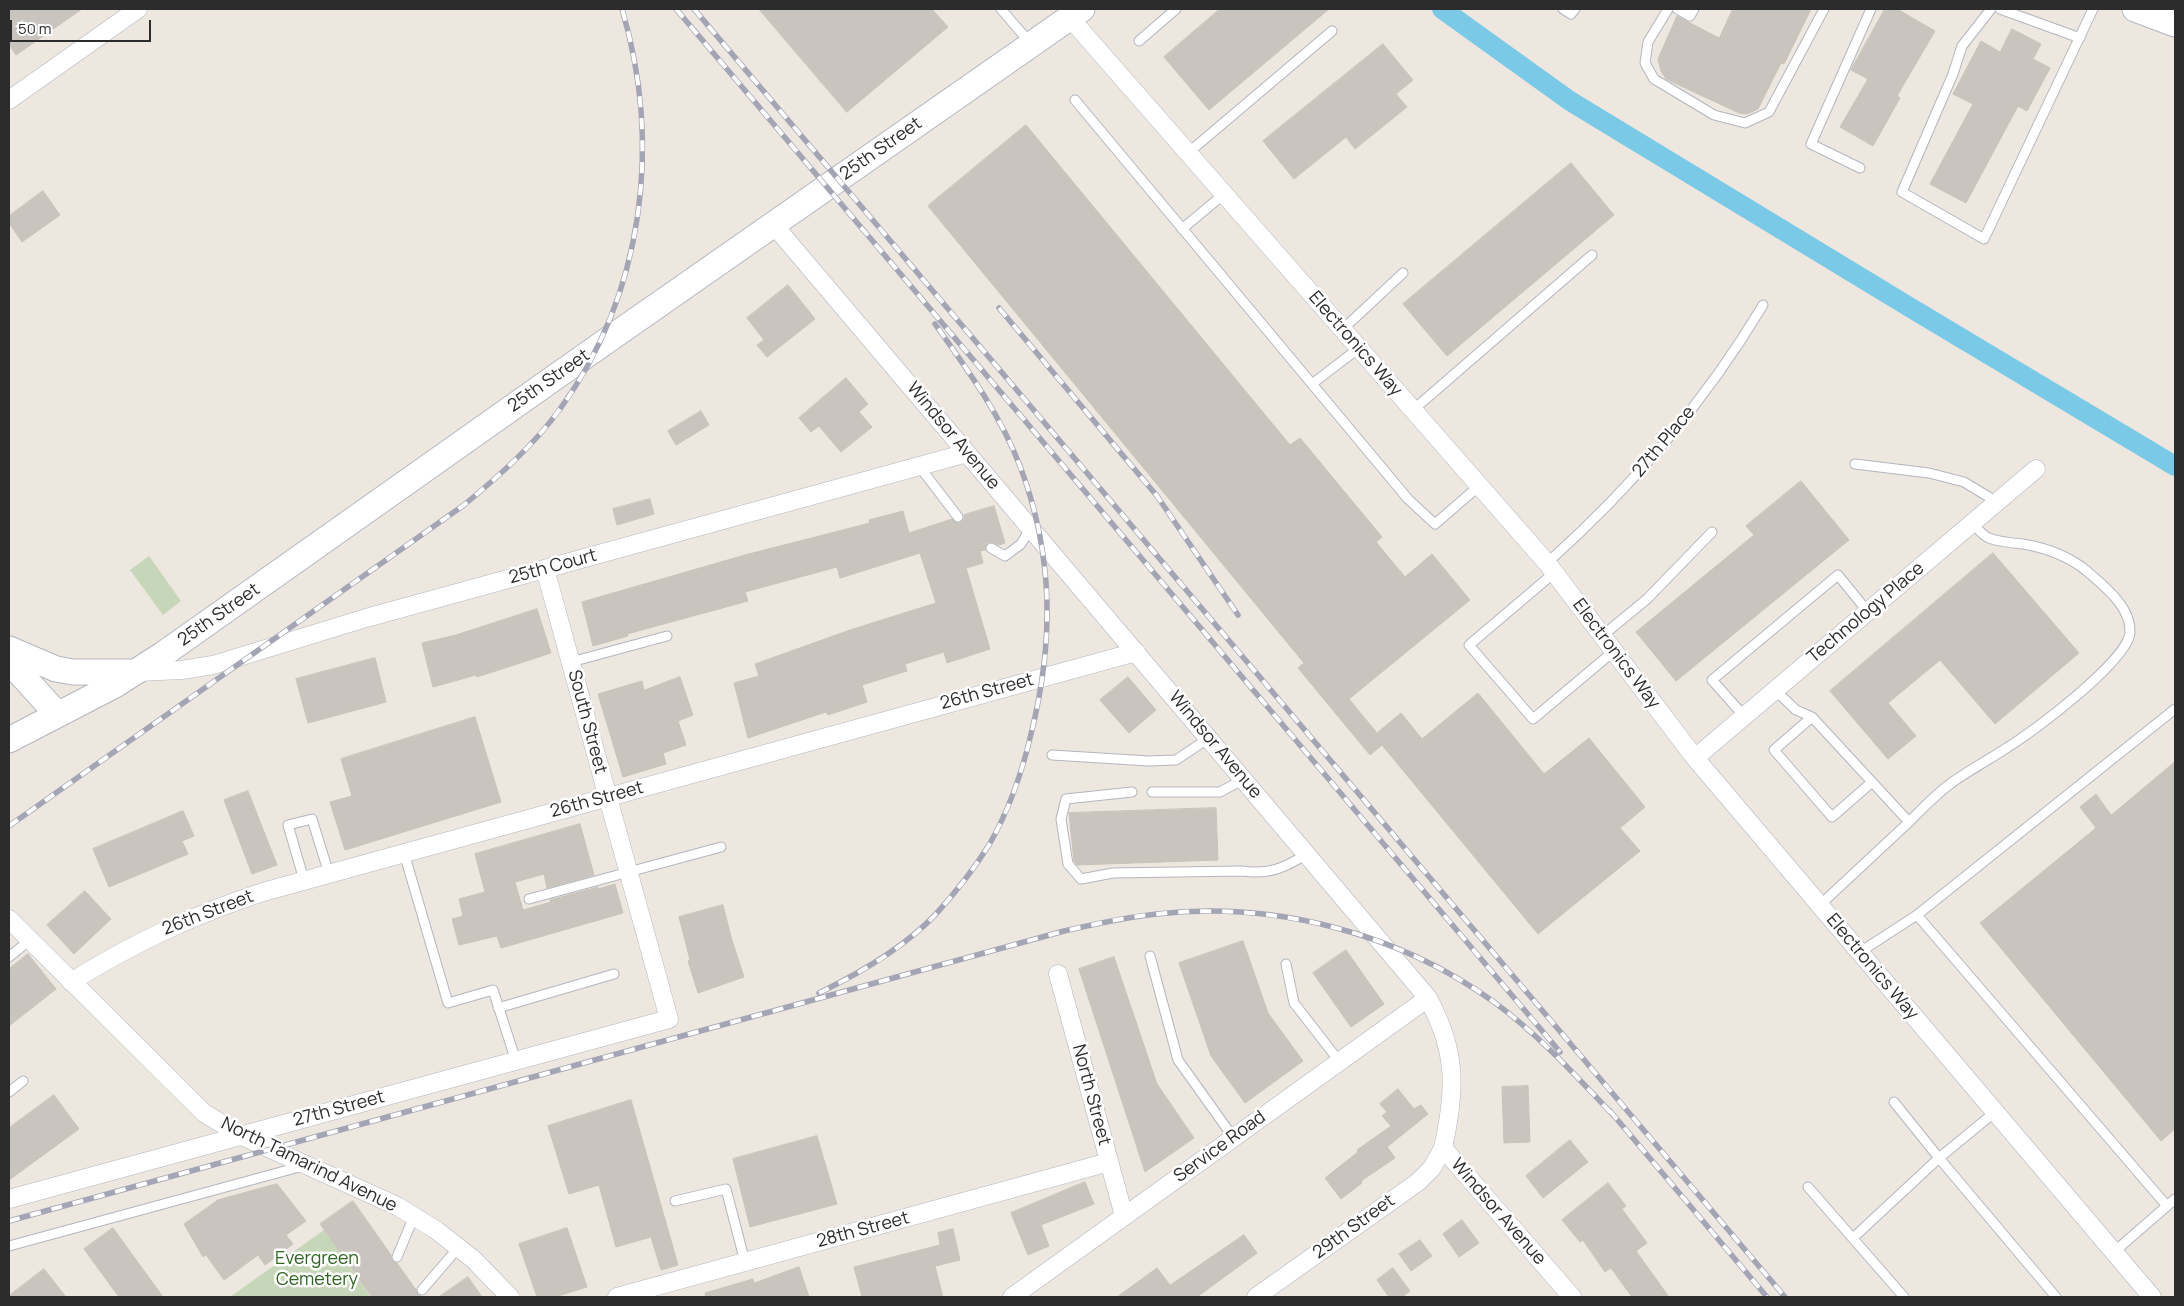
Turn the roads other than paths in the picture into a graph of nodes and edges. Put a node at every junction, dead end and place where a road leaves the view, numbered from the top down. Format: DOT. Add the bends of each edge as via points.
graph roads {
  1 [pos="138,9"];
  2 [pos="1001,9"];
  3 [pos="1176,9"];
  4 [pos="1563,9"];
  5 [pos="1575,9"];
  6 [pos="1668,9"];
  7 [pos="1678,9"];
  8 [pos="1694,9"];
  9 [pos="1824,9"];
  10 [pos="1871,9"];
  11 [pos="1991,9"];
  12 [pos="2000,9"];
  13 [pos="2093,9"];
  14 [pos="2135,9"];
  15 [pos="1076,13"];
  16 [pos="2175,24"];
  17 [pos="1332,31"];
  18 [pos="2080,38"];
  19 [pos="1139,41"];
  20 [pos="1031,44"];
  21 [pos="9,100"];
  22 [pos="1075,100"];
  23 [pos="1188,153"];
  24 [pos="1860,168"];
  25 [pos="1224,194"];
  26 [pos="774,224"];
  27 [pos="1182,229"];
  28 [pos="1592,255"];
  29 [pos="1403,273"];
  30 [pos="1763,304"];
  31 [pos="1342,330"];
  32 [pos="1359,348"];
  33 [pos="1312,384"];
  34 [pos="1413,410"];
  35 [pos="967,453"];
  36 [pos="1855,464"];
  37 [pos="919,466"];
  38 [pos="2036,469"];
  39 [pos="1479,486"];
  40 [pos="1997,502"];
  41 [pos="958,517"];
  42 [pos="1972,523"];
  43 [pos="1031,527"];
  44 [pos="1712,532"];
  45 [pos="991,548"];
  46 [pos="1550,568"];
  47 [pos="546,569"];
  48 [pos="1868,612"];
  49 [pos="667,636"];
  50 [pos="1602,636"];
  51 [pos="9,649"];
  52 [pos="1614,651"];
  53 [pos="1136,652"];
  54 [pos="9,661"];
  55 [pos="571,662"];
  56 [pos="137,672"];
  57 [pos="1775,690"];
  58 [pos="2175,709"];
  59 [pos="58,714"];
  60 [pos="1744,716"];
  61 [pos="1812,717"];
  62 [pos="1209,738"];
  63 [pos="9,740"];
  64 [pos="1052,755"];
  65 [pos="1695,758"];
  66 [pos="1244,779"];
  67 [pos="1872,782"];
  68 [pos="1132,792"];
  69 [pos="1152,792"];
  70 [pos="608,797"];
  71 [pos="1909,822"];
  72 [pos="721,847"];
  73 [pos="404,853"];
  74 [pos="1307,854"];
  75 [pos="628,871"];
  76 [pos="329,874"];
  77 [pos="304,880"];
  78 [pos="529,899"];
  79 [pos="1820,905"];
  80 [pos="1917,915"];
  81 [pos="9,919"];
  82 [pos="30,940"];
  83 [pos="1860,952"];
  84 [pos="1150,956"];
  85 [pos="9,957"];
  86 [pos="1286,964"];
  87 [pos="614,974"];
  88 [pos="1058,974"];
  89 [pos="71,982"];
  90 [pos="1428,998"];
  91 [pos="498,1008"];
  92 [pos="669,1020"];
  93 [pos="516,1061"];
  94 [pos="1340,1061"];
  95 [pos="23,1081"];
  96 [pos="9,1092"];
  97 [pos="1894,1102"];
  98 [pos="1995,1112"];
  99 [pos="242,1136"];
  100 [pos="1234,1137"];
  101 [pos="1443,1148"];
  102 [pos="1939,1158"];
  103 [pos="1110,1162"];
  104 [pos="306,1165"];
  105 [pos="1808,1187"];
  106 [pos="9,1199"];
  107 [pos="2175,1199"];
  108 [pos="675,1202"];
  109 [pos="2167,1206"];
  110 [pos="414,1216"];
  111 [pos="1124,1216"];
  112 [pos="1853,1238"];
  113 [pos="9,1246"];
  114 [pos="458,1248"];
  115 [pos="2114,1252"];
  116 [pos="398,1257"];
  117 [pos="745,1262"];
  118 [pos="422,1290"];
  119 [pos="510,1297"];
  120 [pos="617,1297"];
  121 [pos="1012,1297"];
  122 [pos="1256,1297"];
  123 [pos="1572,1297"];
  124 [pos="1904,1297"];
  125 [pos="2056,1297"];
  126 [pos="2152,1297"];
  1 -- 21 [label="street"];
  2 -- 20 [label="lane"];
  3 -- 19 [label="lane"];
  4 -- 5 [label="lane" via="1570,14"];
  6 -- 9 [label="lane" via="1648,42 1645,63 1654,79 1714,115 1745,123 1770,112"];
  7 -- 8 [label="lane" via="1690,16"];
  10 -- 24 [label="lane" via="1811,144"];
  11 -- 18 [label="lane" via="1962,46 1902,192 1984,239"];
  12 -- 18 [label="lane"];
  13 -- 18 [label="lane"];
  14 -- 16 [label="main road"];
  15 -- 20 [label="main road, 25th Street"];
  15 -- 23 [label="street, Electronics Way"];
  17 -- 23 [label="lane"];
  20 -- 26 [label="main road, 25th Street"];
  22 -- 27 [label="lane"];
  23 -- 25 [label="street, Electronics Way"];
  25 -- 27 [label="lane"];
  25 -- 31 [label="street, Electronics Way"];
  26 -- 35 [label="street, Windsor Avenue"];
  26 -- 56 [label="main road, 25th Street"];
  27 -- 33 [label="lane"];
  28 -- 34 [label="lane"];
  29 -- 31 [label="lane"];
  30 -- 46 [label="lane, 27th Place" via="1716,377 1675,430"];
  31 -- 32 [label="street, Electronics Way"];
  32 -- 33 [label="lane"];
  32 -- 34 [label="street, Electronics Way"];
  33 -- 39 [label="lane" via="1408,499 1434,524"];
  34 -- 39 [label="street, Electronics Way"];
  35 -- 37 [label="street, 25th Court"];
  35 -- 43 [label="street, Windsor Avenue"];
  36 -- 40 [label="lane" via="1929,473 1964,482"];
  37 -- 41 [label="lane"];
  37 -- 47 [label="street, 25th Court"];
  38 -- 40 [label="street, Technology Place"];
  39 -- 46 [label="street, Electronics Way"];
  40 -- 42 [label="street, Technology Place"];
  42 -- 48 [label="street, Technology Place"];
  42 -- 71 [label="lane" via="1988,538 2046,548 2086,570 2124,608 2130,633 2126,645 2100,675 2048,719 1951,783"];
  43 -- 45 [label="lane" via="1021,544 1005,556"];
  43 -- 53 [label="street, Windsor Avenue"];
  44 -- 50 [label="lane" via="1647,599"];
  46 -- 50 [label="street, Electronics Way"];
  46 -- 52 [label="lane, 27th Place" via="1469,645 1533,719"];
  47 -- 55 [label="street, South Street"];
  47 -- 56 [label="street, 25th Court" via="366,618 213,665"];
  48 -- 57 [label="street, Technology Place"];
  48 -- 60 [label="lane" via="1838,575 1712,680"];
  49 -- 55 [label="lane"];
  50 -- 52 [label="street, Electronics Way"];
  51 -- 56 [label="main road" via="56,669"];
  52 -- 65 [label="street, Electronics Way"];
  53 -- 62 [label="street, Windsor Avenue"];
  53 -- 70 [label="street, 26th Street"];
  54 -- 59 [label="main road"];
  55 -- 70 [label="street, South Street"];
  56 -- 59 [label="main road, 25th Street"];
  57 -- 60 [label="street, Technology Place"];
  57 -- 61 [label="lane" via="1796,710"];
  58 -- 80 [label="lane"];
  59 -- 63 [label="main road, 25th Street"];
  60 -- 65 [label="street, Technology Place"];
  61 -- 67 [label="lane"];
  61 -- 67 [label="lane" via="1774,750 1832,817"];
  62 -- 64 [label="lane" via="1176,760"];
  62 -- 66 [label="street, Windsor Avenue"];
  65 -- 79 [label="street, Electronics Way"];
  66 -- 69 [label="lane" via="1220,792"];
  66 -- 74 [label="street, Windsor Avenue"];
  67 -- 71 [label="lane"];
  68 -- 74 [label="lane" via="1066,799 1061,819 1068,864 1081,879 1113,873 1260,873 1287,866"];
  70 -- 73 [label="street, 26th Street"];
  70 -- 75 [label="street, South Street"];
  71 -- 79 [label="lane"];
  72 -- 75 [label="lane"];
  73 -- 76 [label="street, 26th Street"];
  73 -- 91 [label="lane" via="448,1003 492,990"];
  74 -- 90 [label="street, Windsor Avenue"];
  75 -- 78 [label="lane"];
  75 -- 92 [label="street, South Street"];
  76 -- 77 [label="street, 26th Street"];
  76 -- 77 [label="lane" via="312,819 288,825"];
  77 -- 89 [label="street, 26th Street" via="211,909 111,957"];
  79 -- 83 [label="street, Electronics Way"];
  80 -- 83 [label="lane"];
  80 -- 109 [label="lane"];
  81 -- 82 [label="street, North Tamarind Avenue"];
  82 -- 85 [label="lane"];
  82 -- 89 [label="street, North Tamarind Avenue"];
  83 -- 98 [label="street, Electronics Way"];
  84 -- 100 [label="lane" via="1178,1060"];
  86 -- 94 [label="lane" via="1294,1003"];
  87 -- 91 [label="lane"];
  88 -- 103 [label="street, North Street"];
  89 -- 99 [label="street, North Tamarind Avenue" via="204,1113"];
  90 -- 94 [label="street, Service Road"];
  90 -- 101 [label="street, Windsor Avenue" via="1445,1034 1451,1065 1451,1112"];
  91 -- 93 [label="lane"];
  92 -- 93 [label="street, 27th Street"];
  93 -- 99 [label="street, 27th Street"];
  94 -- 100 [label="street, Service Road"];
  95 -- 96 [label="lane"];
  97 -- 102 [label="lane"];
  98 -- 102 [label="lane"];
  98 -- 115 [label="street, Electronics Way"];
  99 -- 104 [label="street, North Tamarind Avenue"];
  99 -- 106 [label="street, 27th Street"];
  100 -- 111 [label="street, Service Road"];
  101 -- 122 [label="street, 29th Street" via="1432,1168 1418,1182"];
  101 -- 123 [label="street, Windsor Avenue"];
  102 -- 112 [label="lane"];
  102 -- 125 [label="lane"];
  103 -- 111 [label="street, North Street"];
  103 -- 117 [label="street, 28th Street"];
  104 -- 110 [label="street, North Tamarind Avenue"];
  104 -- 113 [label="lane"];
  105 -- 112 [label="lane"];
  107 -- 109 [label="lane"];
  108 -- 117 [label="lane" via="726,1189"];
  109 -- 115 [label="lane"];
  110 -- 114 [label="street, North Tamarind Avenue"];
  110 -- 116 [label="lane"];
  111 -- 121 [label="street, Service Road"];
  112 -- 124 [label="lane"];
  114 -- 118 [label="lane"];
  114 -- 119 [label="street, North Tamarind Avenue"];
  115 -- 126 [label="street, Electronics Way"];
  117 -- 120 [label="street, 28th Street"];
}
